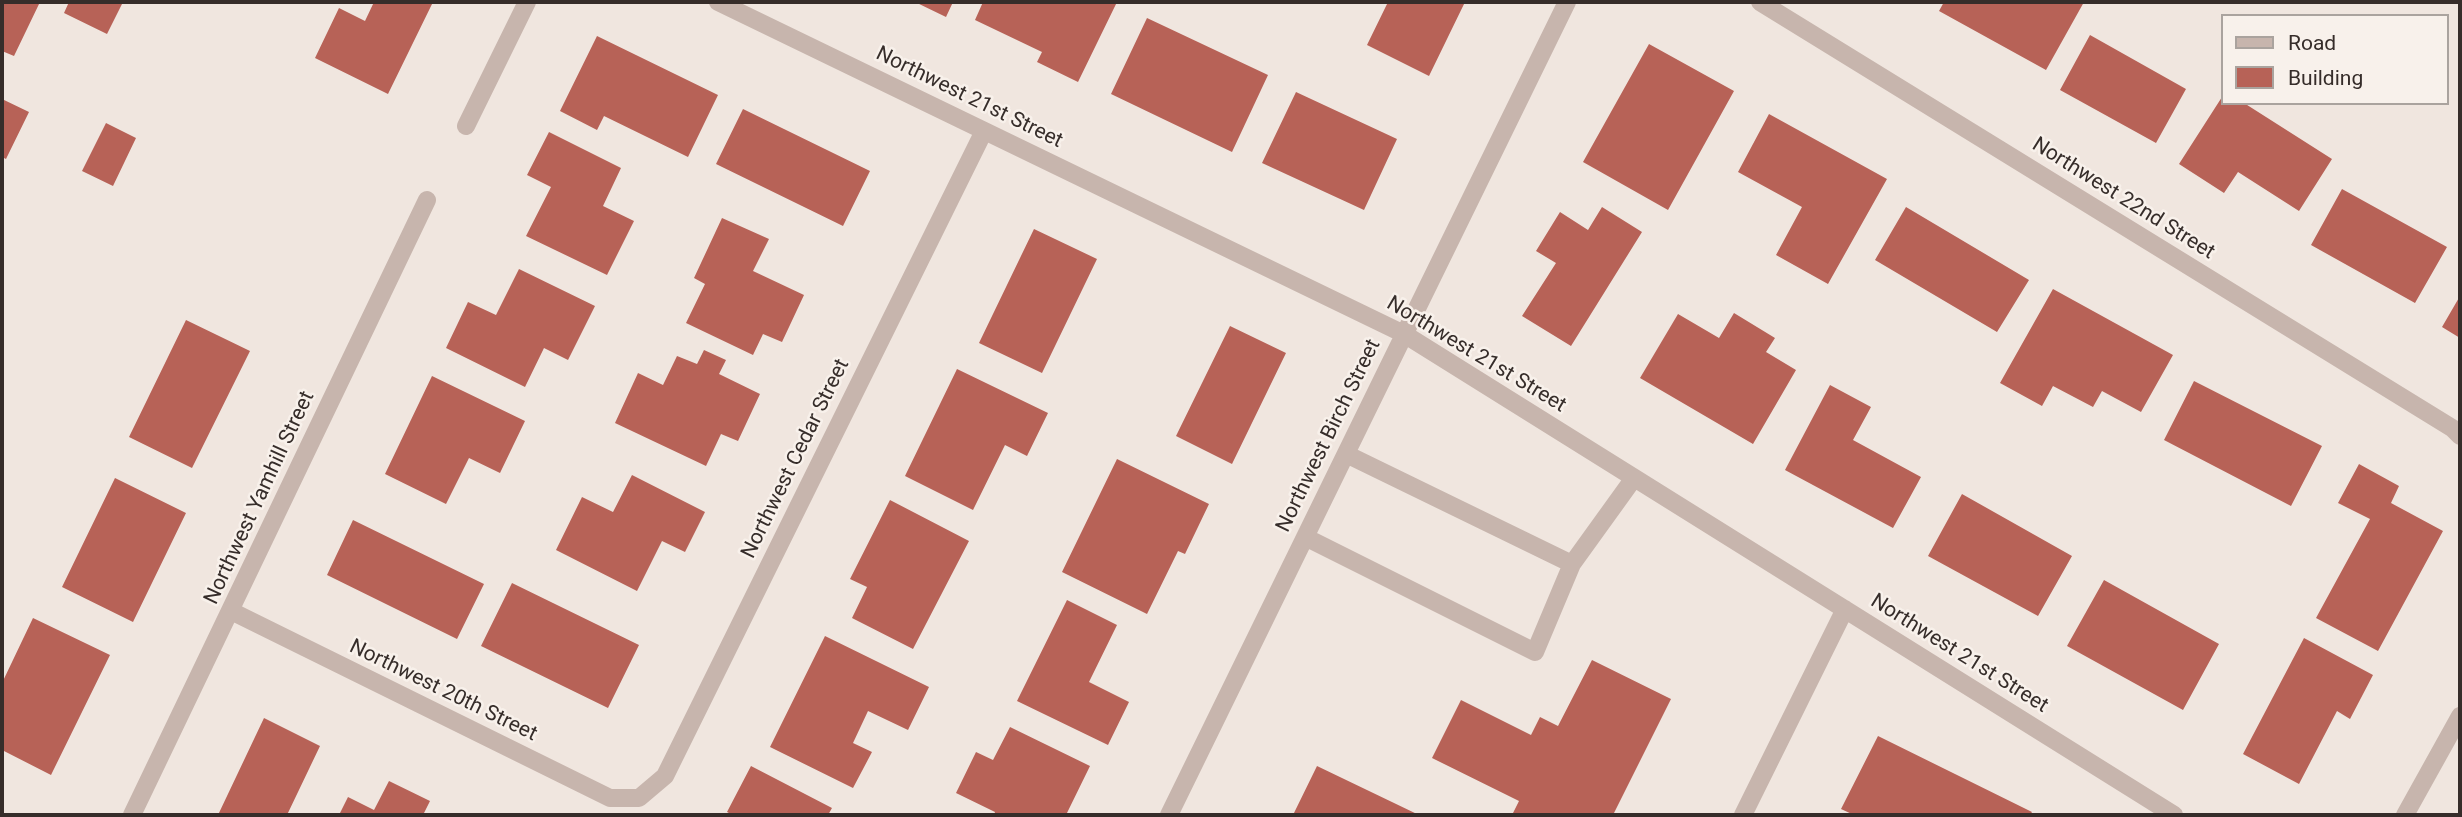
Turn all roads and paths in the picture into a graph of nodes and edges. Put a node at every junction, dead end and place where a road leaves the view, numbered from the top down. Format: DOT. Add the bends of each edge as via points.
graph roads {
  1 [pos="527,2"];
  2 [pos="718,2"];
  3 [pos="1567,2"];
  4 [pos="1760,2"];
  5 [pos="466,126"];
  6 [pos="984,131"];
  7 [pos="426,200"];
  8 [pos="1404,334"];
  9 [pos="2460,436"];
  10 [pos="1346,454"];
  11 [pos="1634,478"];
  12 [pos="1305,537"];
  13 [pos="1572,564"];
  14 [pos="1845,609"];
  15 [pos="231,611"];
  16 [pos="2460,716"];
  17 [pos="639,798"];
  18 [pos="132,815"];
  19 [pos="1169,815"];
  20 [pos="1743,815"];
  21 [pos="2174,815"];
  22 [pos="2406,815"];
  1 -- 5 [label="street"];
  2 -- 6 [label="street, Northwest 21st Street"];
  3 -- 8 [label="street, Northwest Birch Street"];
  4 -- 9 [label="street, Northwest 22nd Street"];
  6 -- 8 [label="street, Northwest 21st Street"];
  6 -- 17 [label="street, Northwest Cedar Street" via="664,776"];
  7 -- 15 [label="street, Northwest Yamhill Street"];
  8 -- 10 [label="street, Northwest Birch Street"];
  8 -- 11 [label="street, Northwest 21st Street"];
  10 -- 12 [label="street, Northwest Birch Street"];
  10 -- 13 [label="street"];
  11 -- 13 [label="street"];
  11 -- 14 [label="street, Northwest 21st Street"];
  12 -- 13 [label="street" via="1535,652"];
  12 -- 19 [label="street, Northwest Birch Street"];
  14 -- 20 [label="street"];
  14 -- 21 [label="street, Northwest 21st Street"];
  15 -- 17 [label="street, Northwest 20th Street" via="610,798"];
  15 -- 18 [label="street, Northwest Yamhill Street"];
  16 -- 22 [label="street"];
}
